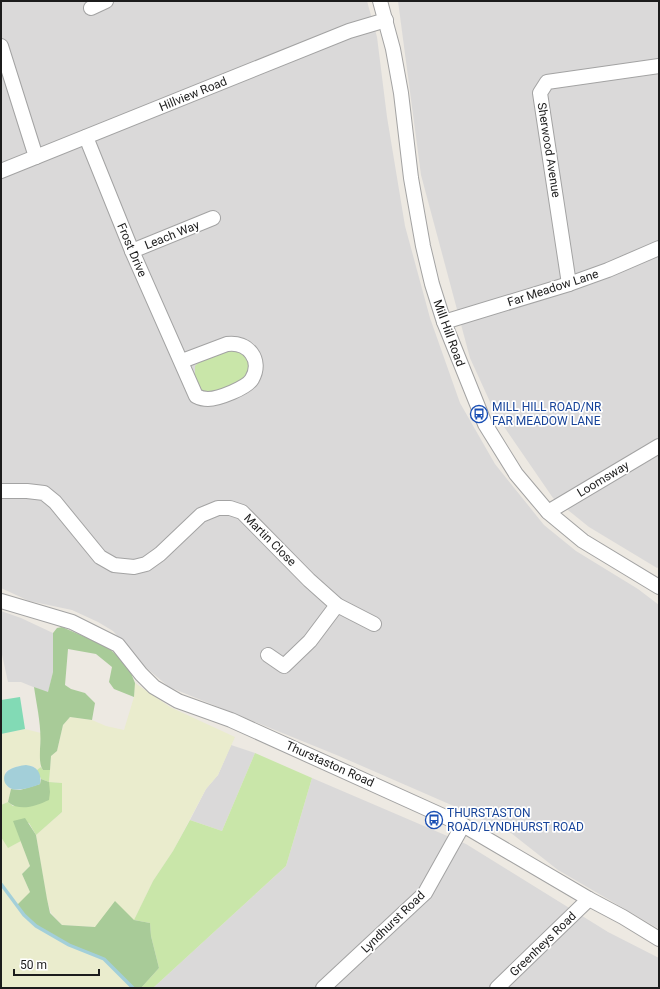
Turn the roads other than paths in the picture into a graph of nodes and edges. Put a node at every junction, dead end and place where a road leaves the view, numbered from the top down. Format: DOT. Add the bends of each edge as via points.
graph roads {
  1 [pos="105,1"];
  2 [pos="380,1"];
  3 [pos="90,8"];
  4 [pos="386,20"];
  5 [pos="1,46"];
  6 [pos="659,66"];
  7 [pos="86,137"];
  8 [pos="36,157"];
  9 [pos="1,171"];
  10 [pos="213,218"];
  11 [pos="659,248"];
  12 [pos="132,251"];
  13 [pos="569,284"];
  14 [pos="444,322"];
  15 [pos="182,361"];
  16 [pos="659,446"];
  17 [pos="1,491"];
  18 [pos="548,512"];
  19 [pos="659,587"];
  20 [pos="1,601"];
  21 [pos="337,606"];
  22 [pos="374,624"];
  23 [pos="268,655"];
  24 [pos="463,825"];
  25 [pos="589,899"];
  26 [pos="659,940"];
  27 [pos="322,988"];
  28 [pos="497,988"];
  1 -- 3 [label="street"];
  2 -- 4 [label="street, Mill Hill Road"];
  4 -- 7 [label="street, Hillview Road" via="349,31"];
  4 -- 14 [label="street, Mill Hill Road" via="401,93 411,178 423,246"];
  5 -- 8 [label="street"];
  6 -- 13 [label="street, Sherwood Avenue" via="547,82 540,93"];
  7 -- 8 [label="street, Hillview Road"];
  7 -- 12 [label="street, Frost Drive"];
  8 -- 9 [label="street, Hillview Road"];
  10 -- 12 [label="street, Leach Way"];
  11 -- 13 [label="street, Far Meadow Lane"];
  12 -- 15 [label="street, Frost Drive"];
  13 -- 14 [label="street, Far Meadow Lane"];
  14 -- 18 [label="street, Mill Hill Road" via="485,424 516,474"];
  15 -- 15 [label="street, Frost Drive" via="196,396 201,398 218,397 243,387 255,374 254,357 249,350 235,343"];
  16 -- 18 [label="street, Loomsway"];
  17 -- 21 [label="street, Martin Close" via="44,493 55,502 100,557 114,565 134,567 146,564 160,554 201,516 218,508 242,512"];
  18 -- 19 [label="street, Mill Hill Road" via="583,540"];
  20 -- 24 [label="street, Thurstaston Road" via="77,624 118,645 154,687 178,701 231,720"];
  21 -- 22 [label="street, Martin Close"];
  21 -- 23 [label="street" via="310,642 284,666"];
  24 -- 25 [label="street, Thurstaston Road"];
  24 -- 27 [label="street, Lyndhurst Road" via="425,893"];
  25 -- 26 [label="street, Thurstaston Road"];
  25 -- 28 [label="street, Greenheys Road"];
}
